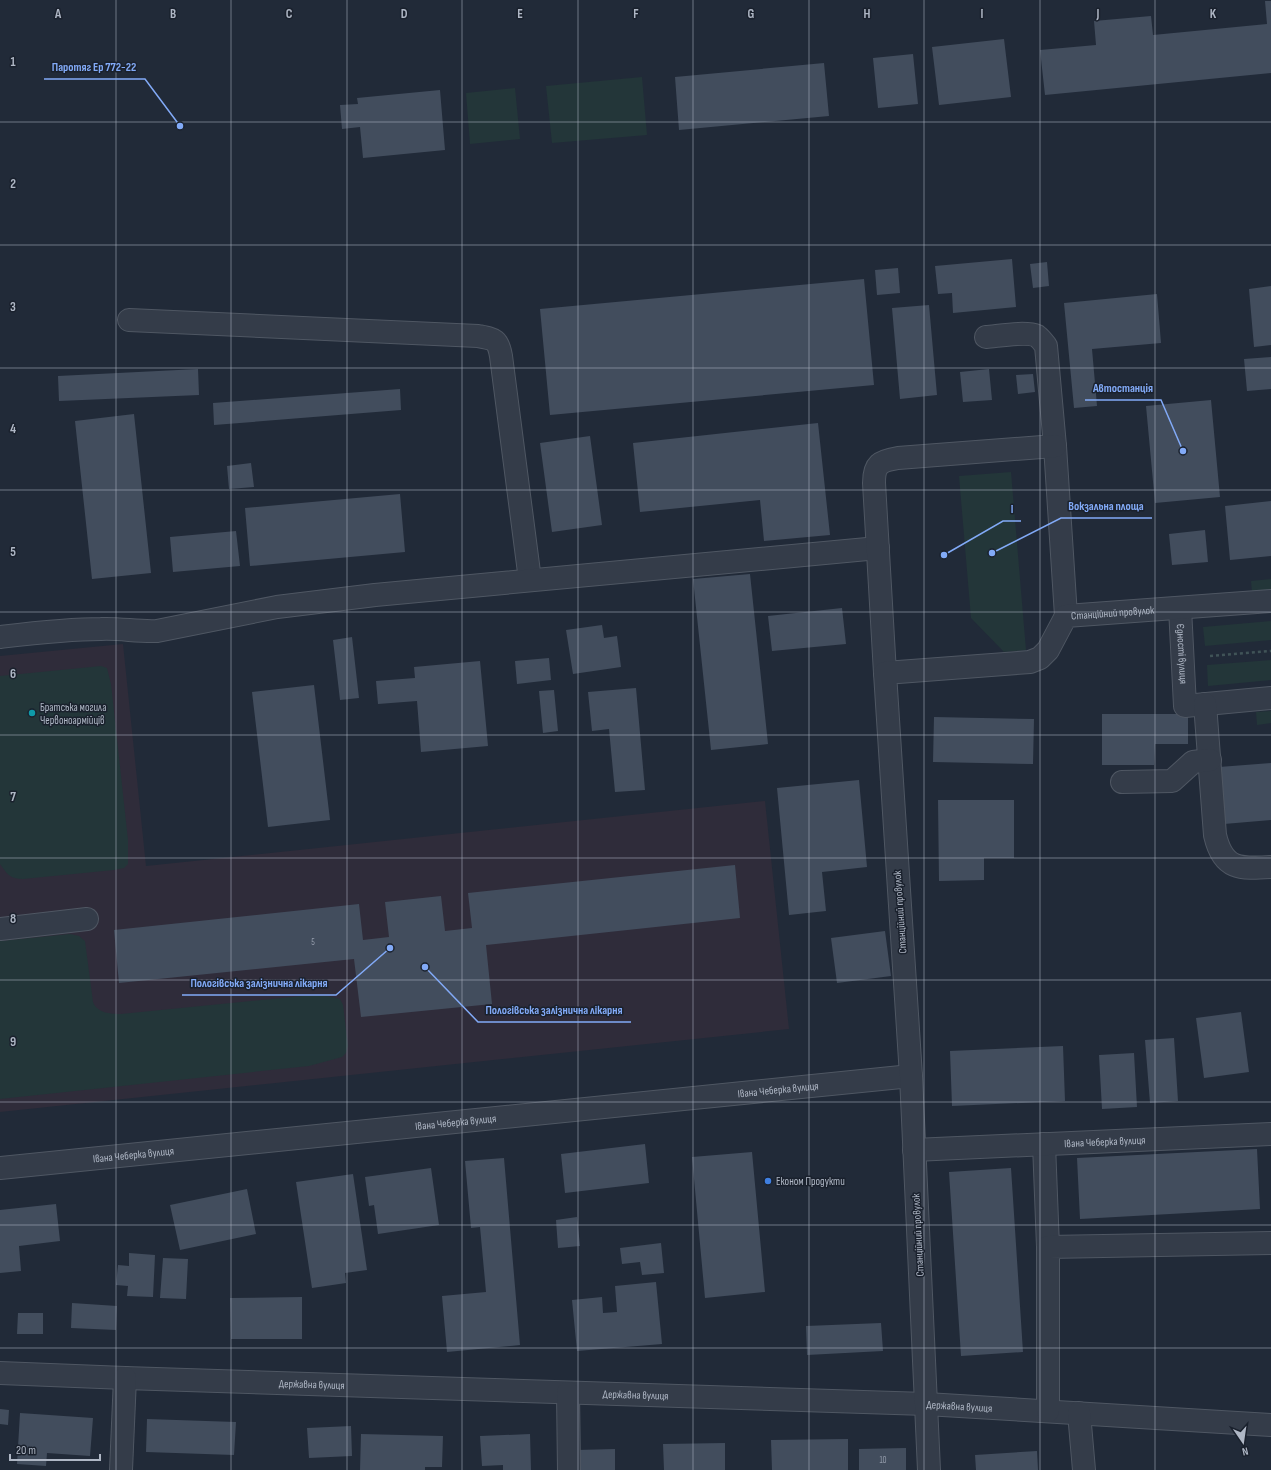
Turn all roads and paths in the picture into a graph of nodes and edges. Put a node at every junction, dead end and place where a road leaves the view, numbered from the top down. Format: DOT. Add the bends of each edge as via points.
graph roads {
  1 [pos="129,320"];
  2 [pos="986,337"];
  3 [pos="1055,446"];
  4 [pos="878,548"];
  5 [pos="530,580"];
  6 [pos="1271,601"];
  7 [pos="1180,608"];
  8 [pos="1066,616"];
  9 [pos="0,637"];
  10 [pos="1271,651"];
  11 [pos="1183,658"];
  12 [pos="885,673"];
  13 [pos="1271,698"];
  14 [pos="1205,704"];
  15 [pos="1210,760"];
  16 [pos="1122,782"];
  17 [pos="1271,867"];
  18 [pos="87,919"];
  19 [pos="0,929"];
  20 [pos="911,1076"];
  21 [pos="1271,1134"];
  22 [pos="1044,1144"];
  23 [pos="914,1150"];
  24 [pos="0,1168"];
  25 [pos="1271,1243"];
  26 [pos="1048,1247"];
  27 [pos="0,1373"];
  28 [pos="125,1378"];
  29 [pos="568,1392"];
  30 [pos="926,1404"];
  31 [pos="1048,1411"];
  32 [pos="1079,1413"];
  33 [pos="1271,1425"];
  34 [pos="121,1470"];
  35 [pos="569,1470"];
  36 [pos="930,1470"];
  37 [pos="1084,1470"];
  1 -- 5 [label="street" via="478,336 496,341 501,356"];
  2 -- 3 [label="street" via="1027,334 1036,336 1046,346"];
  3 -- 4 [label="street" via="886,460 878,465 874,473"];
  3 -- 8 [label="street"];
  4 -- 5 [label="street"];
  4 -- 12 [label="street"];
  5 -- 9 [label="street" via="277,607 157,631 74,629"];
  6 -- 7 [label="street, Єдності вулиця"];
  7 -- 8 [label="street, Станційний провулок"];
  7 -- 11 [label="street, Єдності вулиця"];
  8 -- 12 [label="street, Станційний провулок" via="1048,650 1040,658 1030,662"];
  10 -- 11 [label="path"];
  11 -- 14 [label="street, Єдності вулиця" via="1185,706"];
  12 -- 20 [label="street, Станційний провулок"];
  13 -- 14 [label="street, Єдності вулиця"];
  14 -- 15 [label="street"];
  15 -- 16 [label="street" via="1193,762 1172,781"];
  15 -- 17 [label="street" via="1215,835 1223,857 1242,868"];
  18 -- 19 [label="street"];
  20 -- 23 [label="street, Станційний провулок"];
  20 -- 24 [label="street, Івана Чеберка вулиця"];
  21 -- 22 [label="street, Івана Чеберка вулиця"];
  22 -- 23 [label="street, Івана Чеберка вулиця"];
  22 -- 26 [label="street"];
  23 -- 30 [label="street, Станційний провулок"];
  25 -- 26 [label="street"];
  26 -- 31 [label="street"];
  27 -- 28 [label="street, Державна вулиця"];
  28 -- 29 [label="street, Державна вулиця"];
  28 -- 34 [label="street"];
  29 -- 30 [label="street, Державна вулиця"];
  29 -- 35 [label="street"];
  30 -- 31 [label="street, Державна вулиця"];
  30 -- 36 [label="street, Станційний провулок"];
  31 -- 32 [label="street, Державна вулиця"];
  32 -- 33 [label="street, Державна вулиця"];
  32 -- 37 [label="street"];
}
